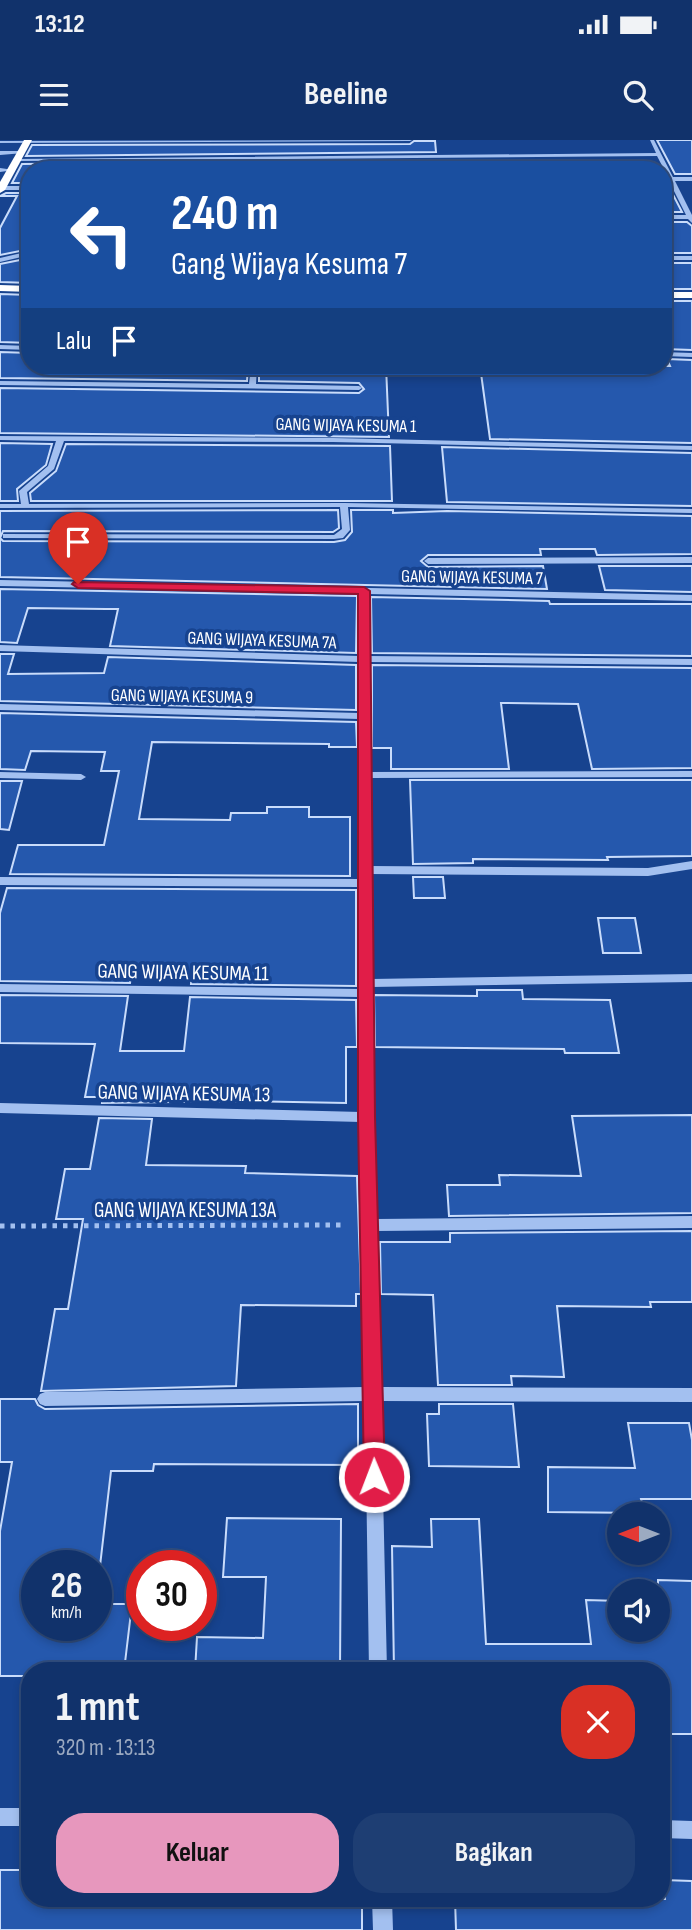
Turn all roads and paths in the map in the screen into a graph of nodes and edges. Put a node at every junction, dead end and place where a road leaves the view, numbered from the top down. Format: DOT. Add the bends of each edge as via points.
graph roads {
  1 [pos="410,140"];
  2 [pos="652,140"];
  3 [pos="27,141"];
  4 [pos="0,142"];
  5 [pos="0,153"];
  6 [pos="659,155"];
  7 [pos="19,156"];
  8 [pos="661,161"];
  9 [pos="0,170"];
  10 [pos="11,170"];
  11 [pos="672,179"];
  12 [pos="692,179"];
  13 [pos="672,187"];
  14 [pos="21,188"];
  15 [pos="0,189"];
  16 [pos="672,217"];
  17 [pos="691,218"];
  18 [pos="21,255"];
  19 [pos="672,258"];
  20 [pos="692,258"];
  21 [pos="0,260"];
  22 [pos="0,288"];
  23 [pos="21,289"];
  24 [pos="672,295"];
  25 [pos="692,295"];
  26 [pos="0,348"];
  27 [pos="21,348"];
  28 [pos="672,354"];
  29 [pos="692,355"];
  30 [pos="253,375"];
  31 [pos="0,383"];
  32 [pos="252,386"];
  33 [pos="359,388"];
  34 [pos="0,438"];
  35 [pos="61,438"];
  36 [pos="692,449"];
  37 [pos="344,505"];
  38 [pos="0,506"];
  39 [pos="25,506"];
  40 [pos="692,510"];
  41 [pos="6,536"];
  42 [pos="692,560"];
  43 [pos="428,561"];
  44 [pos="0,583"];
  45 [pos="364,591"];
  46 [pos="692,598"];
  47 [pos="0,648"];
  48 [pos="363,659"];
  49 [pos="692,662"];
  50 [pos="0,707"];
  51 [pos="363,716"];
  52 [pos="692,774"];
  53 [pos="0,775"];
  54 [pos="363,775"];
  55 [pos="81,777"];
  56 [pos="692,865"];
  57 [pos="364,877"];
  58 [pos="0,881"];
  59 [pos="692,978"];
  60 [pos="0,988"];
  61 [pos="365,988"];
  62 [pos="0,1108"];
  63 [pos="366,1117"];
  64 [pos="692,1223"];
  65 [pos="370,1225"];
  66 [pos="0,1226"];
  67 [pos="373,1394"];
  68 [pos="692,1395"];
  69 [pos="45,1399"];
  70 [pos="378,1662"];
  71 [pos="0,1817"];
  72 [pos="21,1817"];
  73 [pos="670,1829"];
  74 [pos="692,1830"];
  75 [pos="382,1907"];
  76 [pos="383,1930"];
  1 -- 3 [label="street"];
  2 -- 6 [label="street"];
  3 -- 4 [label="street"];
  3 -- 7 [label="highway"];
  5 -- 7 [label="street"];
  6 -- 7 [label="street"];
  6 -- 8 [label="street"];
  7 -- 10 [label="highway"];
  9 -- 10 [label="street"];
  10 -- 15 [label="highway"];
  11 -- 12 [label="street"];
  13 -- 17 [label="street"];
  14 -- 15 [label="street"];
  16 -- 17 [label="street"];
  18 -- 21 [label="street"];
  19 -- 20 [label="street"];
  22 -- 23 [label="highway"];
  24 -- 25 [label="highway"];
  26 -- 27 [label="street"];
  28 -- 29 [label="street"];
  30 -- 32 [label="street"];
  31 -- 32 [label="street"];
  32 -- 33 [label="street"];
  34 -- 35 [label="street, GANG WIJAYA KESUMA 1"];
  35 -- 36 [label="street, GANG WIJAYA KESUMA 1"];
  35 -- 39 [label="street" via="51,467 23,491"];
  37 -- 39 [label="street"];
  37 -- 40 [label="street"];
  37 -- 41 [label="street" via="346,530 334,537"];
  38 -- 39 [label="street"];
  42 -- 43 [label="street"];
  44 -- 45 [label="street, GANG WIJAYA KESUMA 7"];
  45 -- 46 [label="street, GANG WIJAYA KESUMA 7"];
  45 -- 48 [label="street"];
  47 -- 48 [label="street, GANG WIJAYA KESUMA 7A"];
  48 -- 49 [label="street, GANG WIJAYA KESUMA 7A"];
  48 -- 51 [label="street"];
  50 -- 51 [label="street, GANG WIJAYA KESUMA 9"];
  51 -- 54 [label="street"];
  52 -- 54 [label="street"];
  53 -- 55 [label="street"];
  54 -- 57 [label="street"];
  56 -- 57 [label="street" via="648,872"];
  57 -- 58 [label="street"];
  57 -- 61 [label="street"];
  59 -- 61 [label="street, GANG WIJAYA KESUMA 11"];
  60 -- 61 [label="street, GANG WIJAYA KESUMA 11"];
  61 -- 63 [label="street"];
  62 -- 63 [label="street, GANG WIJAYA KESUMA 13"];
  63 -- 65 [label="street"];
  64 -- 65 [label="street"];
  65 -- 66 [label="path, GANG WIJAYA KESUMA 13A"];
  65 -- 67 [label="street"];
  67 -- 68 [label="street"];
  67 -- 69 [label="street"];
  67 -- 70 [label="street"];
  71 -- 72 [label="street"];
  73 -- 74 [label="street"];
  75 -- 76 [label="street"];
}
